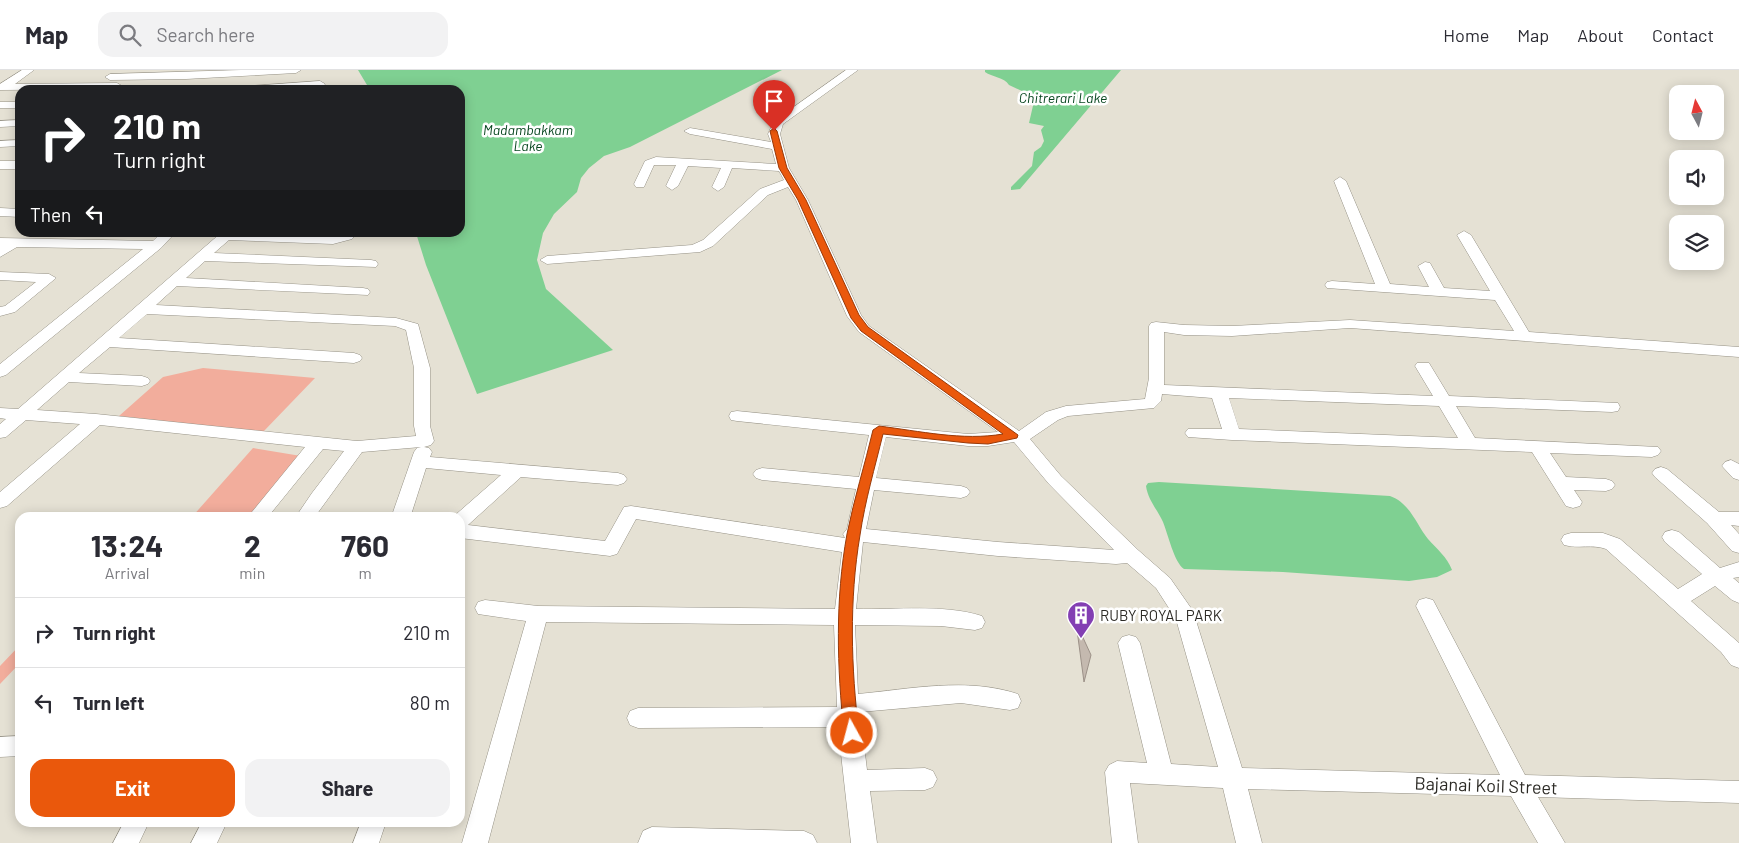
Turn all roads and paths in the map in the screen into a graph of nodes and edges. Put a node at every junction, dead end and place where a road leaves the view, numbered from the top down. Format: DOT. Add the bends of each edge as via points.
graph roads {
  1 [pos="29,70"];
  2 [pos="296,70"];
  3 [pos="853,70"];
  4 [pos="114,73"];
  5 [pos="166,76"];
  6 [pos="101,85"];
  7 [pos="158,85"];
  8 [pos="2,87"];
  9 [pos="15,87"];
  10 [pos="15,104"];
  11 [pos="0,105"];
  12 [pos="15,123"];
  13 [pos="0,124"];
  14 [pos="690,131"];
  15 [pos="15,143"];
  16 [pos="0,144"];
  17 [pos="778,147"];
  18 [pos="683,163"];
  19 [pos="0,165"];
  20 [pos="15,165"];
  21 [pos="728,165"];
  22 [pos="786,175"];
  23 [pos="1340,181"];
  24 [pos="640,184"];
  25 [pos="672,186"];
  26 [pos="718,187"];
  27 [pos="0,212"];
  28 [pos="15,213"];
  29 [pos="1464,234"];
  30 [pos="22,237"];
  31 [pos="165,237"];
  32 [pos="226,237"];
  33 [pos="310,237"];
  34 [pos="346,237"];
  35 [pos="0,242"];
  36 [pos="14,243"];
  37 [pos="156,245"];
  38 [pos="0,253"];
  39 [pos="202,258"];
  40 [pos="547,260"];
  41 [pos="371,264"];
  42 [pos="1425,266"];
  43 [pos="0,276"];
  44 [pos="174,282"];
  45 [pos="1332,285"];
  46 [pos="1384,288"];
  47 [pos="363,292"];
  48 [pos="1439,292"];
  49 [pos="1501,296"];
  50 [pos="144,309"];
  51 [pos="0,312"];
  52 [pos="1524,336"];
  53 [pos="106,342"];
  54 [pos="1739,352"];
  55 [pos="354,358"];
  56 [pos="1423,366"];
  57 [pos="0,372"];
  58 [pos="65,377"];
  59 [pos="142,381"];
  60 [pos="1155,389"];
  61 [pos="1219,393"];
  62 [pos="1444,402"];
  63 [pos="1612,408"];
  64 [pos="0,412"];
  65 [pos="22,413"];
  66 [pos="737,416"];
  67 [pos="96,419"];
  68 [pos="879,430"];
  69 [pos="0,433"];
  70 [pos="1194,433"];
  71 [pos="1232,435"];
  72 [pos="1016,437"];
  73 [pos="425,441"];
  74 [pos="318,442"];
  75 [pos="1470,444"];
  76 [pos="358,446"];
  77 [pos="1537,446"];
  78 [pos="1652,451"];
  79 [pos="420,462"];
  80 [pos="517,470"];
  81 [pos="1661,473"];
  82 [pos="762,474"];
  83 [pos="618,479"];
  84 [pos="1561,483"];
  85 [pos="866,484"];
  86 [pos="1606,485"];
  87 [pos="961,492"];
  88 [pos="0,502"];
  89 [pos="1573,502"];
  90 [pos="261,512"];
  91 [pos="308,512"];
  92 [pos="402,512"];
  93 [pos="465,517"];
  94 [pos="1714,518"];
  95 [pos="1739,518"];
  96 [pos="465,532"];
  97 [pos="1672,536"];
  98 [pos="852,540"];
  99 [pos="1571,540"];
  100 [pos="1739,546"];
  101 [pos="1131,555"];
  102 [pos="1739,570"];
  103 [pos="1717,577"];
  104 [pos="1739,595"];
  105 [pos="1677,600"];
  106 [pos="1426,606"];
  107 [pos="485,608"];
  108 [pos="538,614"];
  109 [pos="844,617"];
  110 [pos="975,622"];
  111 [pos="1129,643"];
  112 [pos="1739,659"];
  113 [pos="1010,701"];
  114 [pos="849,710"];
  115 [pos="638,718"];
  116 [pos="15,746"];
  117 [pos="0,747"];
  118 [pos="1162,774"];
  119 [pos="925,778"];
  120 [pos="1233,778"];
  121 [pos="858,781"];
  122 [pos="1518,786"];
  123 [pos="1739,792"];
  124 [pos="134,827"];
  125 [pos="212,827"];
  126 [pos="372,827"];
  127 [pos="126,843"];
  128 [pos="204,843"];
  129 [pos="366,843"];
  130 [pos="475,843"];
  131 [pos="651,843"];
  132 [pos="804,843"];
  133 [pos="864,843"];
  134 [pos="1124,843"];
  135 [pos="1249,843"];
  136 [pos="1552,843"];
  1 -- 8 [label="street"];
  2 -- 5 [label="street"];
  3 -- 17 [label="street" via="778,123 774,131"];
  4 -- 5 [label="street"];
  4 -- 6 [label="street"];
  5 -- 7 [label="street"];
  8 -- 9 [label="street"];
  10 -- 11 [label="street"];
  12 -- 13 [label="street"];
  14 -- 17 [label="street"];
  15 -- 16 [label="street"];
  17 -- 22 [label="street"];
  18 -- 21 [label="street"];
  18 -- 24 [label="street" via="651,162"];
  18 -- 25 [label="street"];
  19 -- 20 [label="street"];
  21 -- 22 [label="street"];
  21 -- 26 [label="street"];
  22 -- 40 [label="street" via="708,244 695,249"];
  22 -- 72 [label="street" via="802,200 854,316 864,329"];
  23 -- 46 [label="street"];
  27 -- 28 [label="street"];
  29 -- 49 [label="street"];
  30 -- 36 [label="street"];
  31 -- 37 [label="street"];
  32 -- 39 [label="street"];
  33 -- 34 [label="street" via="342,240"];
  35 -- 36 [label="street"];
  36 -- 37 [label="street"];
  36 -- 38 [label="street"];
  37 -- 57 [label="street"];
  39 -- 41 [label="street"];
  39 -- 44 [label="street"];
  42 -- 48 [label="street"];
  43 -- 51 [label="street" via="50,278 10,309"];
  44 -- 47 [label="street"];
  44 -- 50 [label="street"];
  45 -- 46 [label="street"];
  46 -- 48 [label="street"];
  48 -- 49 [label="street"];
  49 -- 52 [label="street"];
  50 -- 53 [label="street"];
  50 -- 73 [label="street" via="396,322 414,327 422,368"];
  52 -- 54 [label="street"];
  52 -- 60 [label="street" via="1350,324 1232,332 1156,326"];
  53 -- 55 [label="street"];
  53 -- 58 [label="street"];
  56 -- 62 [label="street"];
  58 -- 59 [label="street"];
  58 -- 65 [label="street"];
  60 -- 61 [label="street"];
  60 -- 72 [label="street" via="1153,401 1148,404 1066,411"];
  61 -- 62 [label="street"];
  61 -- 71 [label="street"];
  62 -- 63 [label="street"];
  62 -- 75 [label="street"];
  64 -- 65 [label="street"];
  65 -- 67 [label="street"];
  65 -- 69 [label="street"];
  66 -- 68 [label="street"];
  67 -- 74 [label="street"];
  67 -- 88 [label="street"];
  68 -- 72 [label="street" via="968,440"];
  68 -- 85 [label="street"];
  70 -- 71 [label="street"];
  71 -- 75 [label="street"];
  72 -- 101 [label="street"];
  73 -- 76 [label="street"];
  73 -- 79 [label="street"];
  74 -- 76 [label="street"];
  74 -- 90 [label="street"];
  75 -- 77 [label="street"];
  76 -- 91 [label="street"];
  77 -- 78 [label="street"];
  77 -- 84 [label="street"];
  79 -- 80 [label="street"];
  79 -- 92 [label="street"];
  80 -- 83 [label="street"];
  80 -- 93 [label="street"];
  81 -- 94 [label="street"];
  82 -- 85 [label="street"];
  84 -- 86 [label="street"];
  84 -- 89 [label="street"];
  85 -- 87 [label="street"];
  85 -- 98 [label="street"];
  94 -- 95 [label="street"];
  94 -- 100 [label="street"];
  96 -- 98 [label="street" via="610,548 631,512"];
  97 -- 103 [label="street"];
  98 -- 101 [label="street" via="1116,558"];
  98 -- 109 [label="street"];
  99 -- 105 [label="street" via="1603,540 1613,544"];
  101 -- 120 [label="street" via="1162,582 1186,617"];
  102 -- 103 [label="street"];
  103 -- 104 [label="street"];
  103 -- 105 [label="street"];
  105 -- 112 [label="street"];
  106 -- 122 [label="street"];
  107 -- 108 [label="street"];
  108 -- 109 [label="street"];
  108 -- 130 [label="street"];
  109 -- 110 [label="street" via="940,618"];
  109 -- 114 [label="street"];
  111 -- 118 [label="street"];
  113 -- 114 [label="street" via="961,694"];
  114 -- 115 [label="street"];
  114 -- 121 [label="street"];
  116 -- 117 [label="street"];
  118 -- 120 [label="street, Bajanai Koil Street"];
  118 -- 134 [label="street, Bajanai Koil Street" via="1117,772"];
  119 -- 121 [label="street"];
  120 -- 122 [label="street, Bajanai Koil Street"];
  120 -- 135 [label="street"];
  121 -- 133 [label="street"];
  122 -- 123 [label="street, Bajanai Koil Street"];
  122 -- 136 [label="street"];
  124 -- 127 [label="street"];
  125 -- 128 [label="street"];
  126 -- 129 [label="street"];
  131 -- 132 [label="street" via="652,839"];
}
